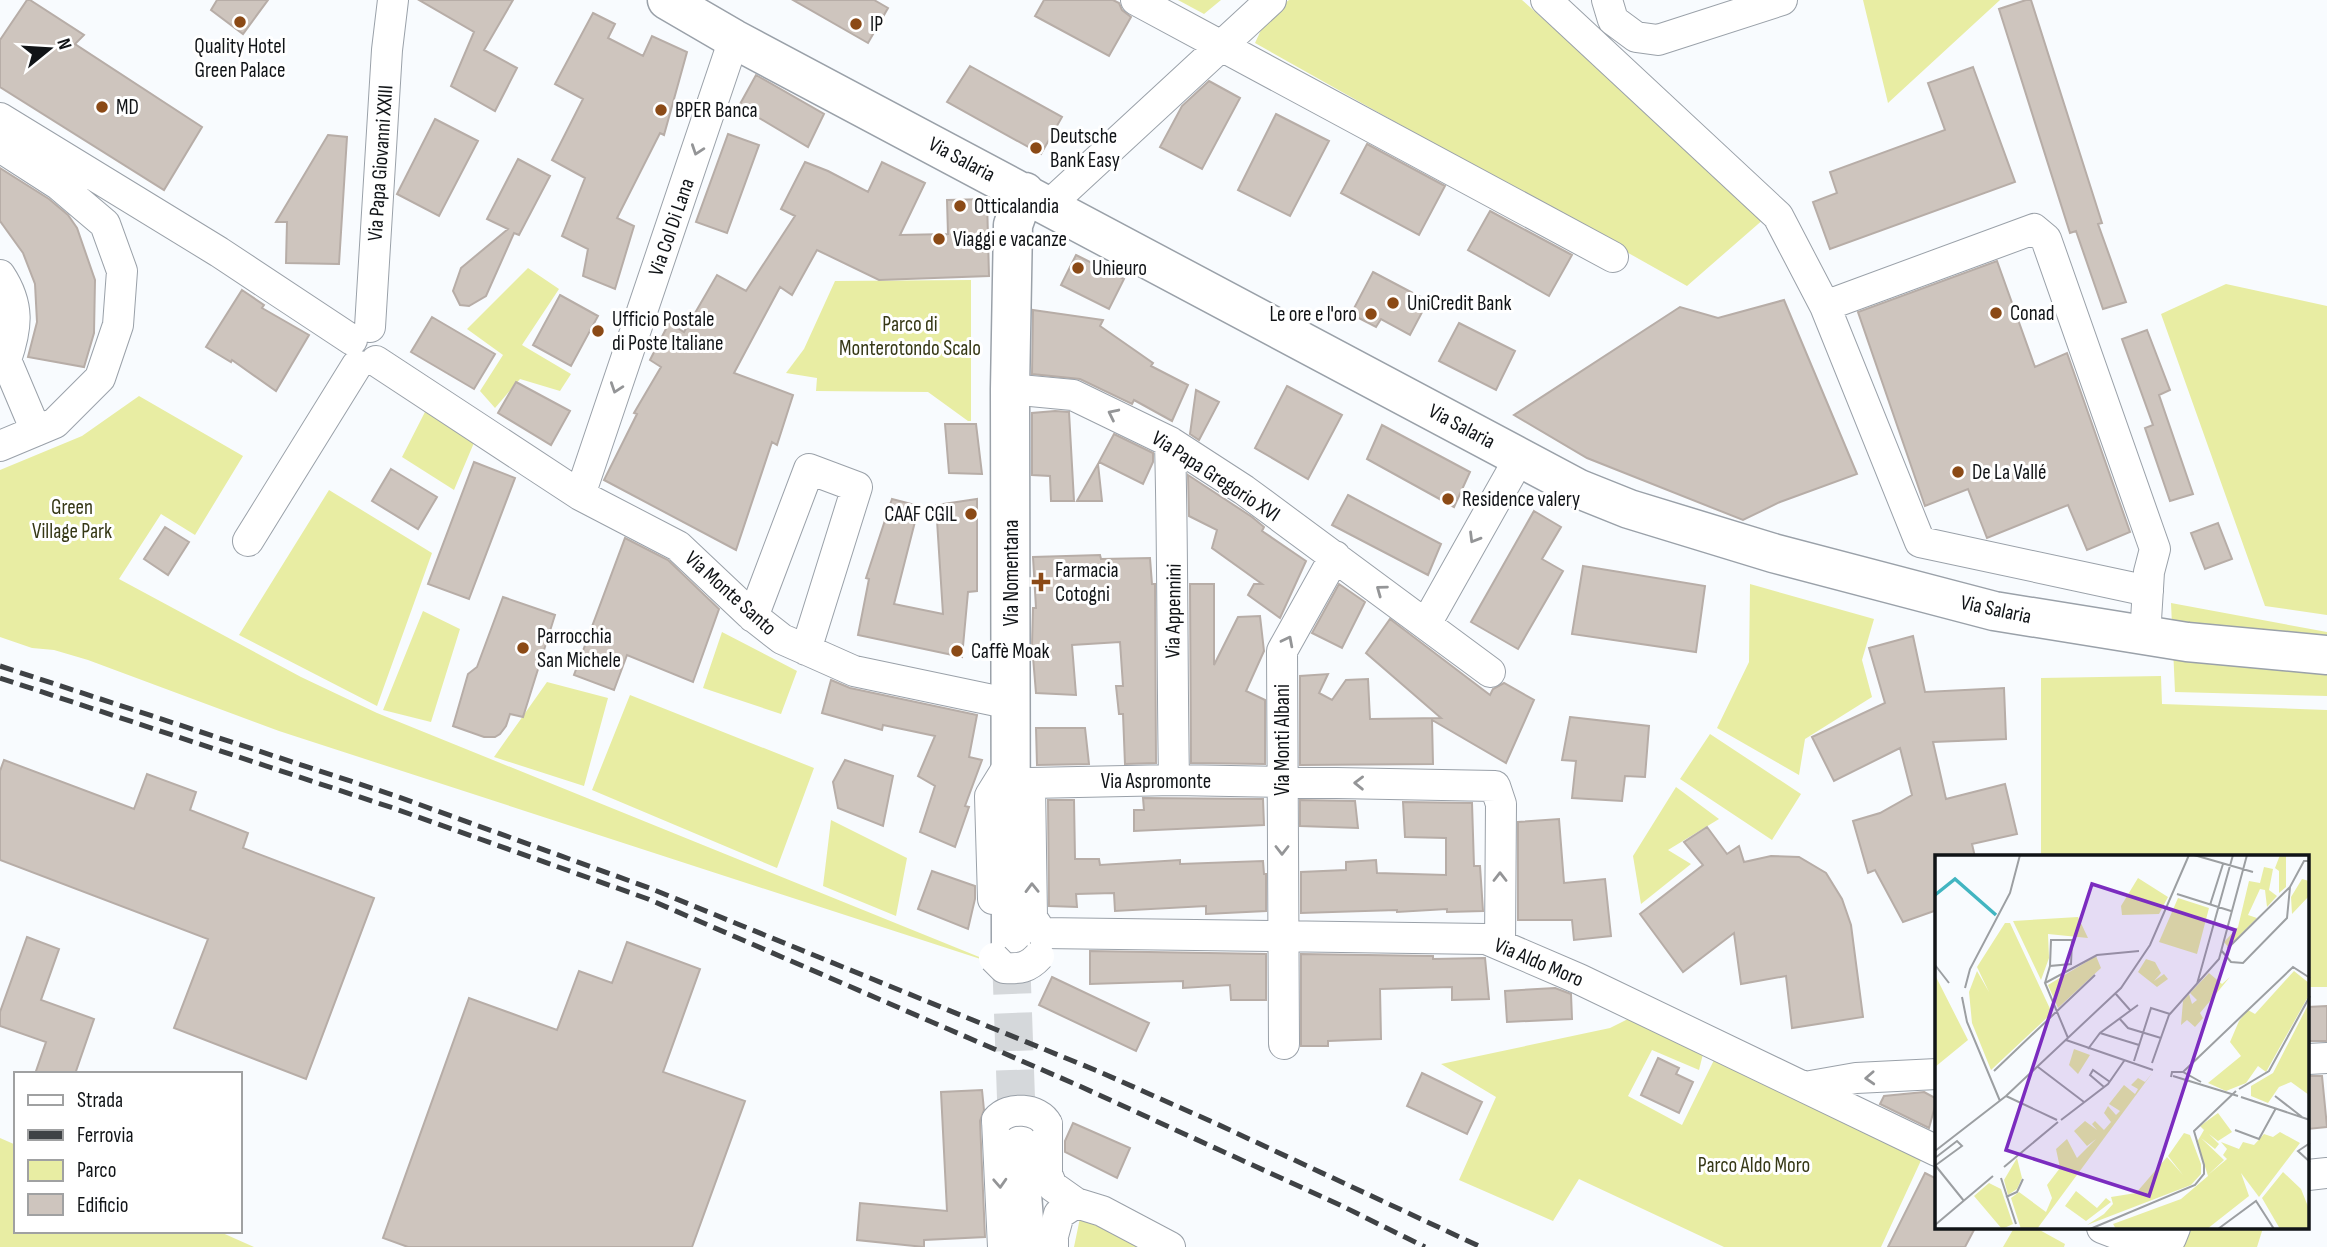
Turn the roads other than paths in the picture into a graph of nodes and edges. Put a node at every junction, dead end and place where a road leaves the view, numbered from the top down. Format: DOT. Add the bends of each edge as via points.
graph roads {
  1 [pos="393,0"];
  2 [pos="667,0"];
  3 [pos="1136,0"];
  4 [pos="1270,0"];
  5 [pos="1546,0"];
  6 [pos="1607,0"];
  7 [pos="1782,0"];
  8 [pos="734,39"];
  9 [pos="1218,46"];
  10 [pos="0,126"];
  11 [pos="1037,199"];
  12 [pos="1613,257"];
  13 [pos="2,281"];
  14 [pos="1825,306"];
  15 [pos="364,348"];
  16 [pos="3,360"];
  17 [pos="1010,389"];
  18 [pos="36,431"];
  19 [pos="1170,442"];
  20 [pos="0,446"];
  21 [pos="1520,457"];
  22 [pos="580,495"];
  23 [pos="248,541"];
  24 [pos="1335,556"];
  25 [pos="2148,592"];
  26 [pos="753,617"];
  27 [pos="1426,624"];
  28 [pos="2145,636"];
  29 [pos="806,650"];
  30 [pos="2327,655"];
  31 [pos="1490,672"];
  32 [pos="1012,704"];
  33 [pos="1021,773"];
  34 [pos="1174,780"];
  35 [pos="1282,782"];
  36 [pos="1062,935"];
  37 [pos="1283,937"];
  38 [pos="1500,945"];
  39 [pos="1015,957"];
  40 [pos="1284,1044"];
  41 [pos="1935,1074"];
  42 [pos="1805,1087"];
  43 [pos="1020,1124"];
  44 [pos="1935,1150"];
  45 [pos="1076,1203"];
  46 [pos="2101,1230"];
  47 [pos="2107,1230"];
  48 [pos="2174,1237"];
  49 [pos="1003,1247"];
  50 [pos="1026,1247"];
  51 [pos="1053,1247"];
  52 [pos="1170,1247"];
  53 [pos="2091,1247"];
  1 -- 15 [label="street, Via Papa Giovanni XXIII"];
  2 -- 8 [label="main road, Via Salaria"];
  3 -- 9 [label="street"];
  4 -- 9 [label="street"];
  5 -- 14 [label="street" via="1778,216"];
  6 -- 7 [label="street" via="1613,20 1636,37 1658,40"];
  8 -- 11 [label="main road, Via Salaria"];
  8 -- 22 [label="street, Via Col Di Lana, one-way"];
  9 -- 11 [label="street"];
  9 -- 12 [label="street"];
  10 -- 15 [label="street, Via Monte Santo" via="224,242"];
  10 -- 18 [label="street" via="105,224 122,271 118,325 100,378 55,423"];
  11 -- 17 [label="main road, Via Nomentana" via="1013,225"];
  11 -- 21 [label="main road, Via Salaria"];
  13 -- 16 [label="street" via="15,308 15,334"];
  14 -- 25 [label="street" via="1920,542"];
  14 -- 25 [label="street" via="2034,229 2046,239 2155,549"];
  15 -- 22 [label="street, Via Monte Santo"];
  15 -- 23 [label="street"];
  16 -- 18 [label="street"];
  19 -- 17 [label="street, Via Papa Gregorio XVI, one-way" via="1073,396"];
  17 -- 32 [label="main road, Via Nomentana"];
  18 -- 20 [label="street"];
  19 -- 24 [label="street, Via Papa Gregorio XVI"];
  19 -- 34 [label="street, Via Appennini"];
  21 -- 27 [label="street, one-way"];
  21 -- 28 [label="main road, Via Salaria" via="1629,509 1773,554 1994,611"];
  22 -- 26 [label="street, Via Monte Santo" via="678,546"];
  27 -- 24 [label="street, Via Papa Gregorio XVI, one-way"];
  35 -- 24 [label="street, Via Monti Albani, one-way" via="1282,651"];
  25 -- 28 [label="street"];
  26 -- 29 [label="street, Via Monte Santo"];
  26 -- 29 [label="street" via="809,469 857,487"];
  27 -- 31 [label="street, Via Papa Gregorio XVI"];
  28 -- 30 [label="main road, Via Salaria"];
  29 -- 32 [label="street, Via Monte Santo" via="854,671"];
  32 -- 33 [label="main road, Via Nomentana"];
  33 -- 34 [label="street, Via Aspromonte"];
  36 -- 33 [label="street, one-way" via="1042,933 1032,918"];
  33 -- 39 [label="main road, Via Nomentana"];
  34 -- 35 [label="street, Via Aspromonte"];
  35 -- 37 [label="street, Via Monti Albani, one-way"];
  38 -- 35 [label="street, Via Aspromonte, one-way" via="1501,804 1495,786"];
  36 -- 37 [label="street, Via Aldo Moro"];
  36 -- 39 [label="street"];
  37 -- 38 [label="street, Via Aldo Moro" via="1486,939"];
  37 -- 40 [label="street, Via Monti Albani"];
  38 -- 42 [label="street, Via Aldo Moro"];
  41 -- 42 [label="street, one-way" via="1856,1078"];
  42 -- 44 [label="street, Via Aldo Moro"];
  43 -- 45 [label="street" via="1052,1185"];
  43 -- 49 [label="street, one-way"];
  43 -- 50 [label="main road"];
  45 -- 51 [label="street" via="1059,1214"];
  45 -- 52 [label="street" via="1102,1211"];
  46 -- 53 [label="street"];
  47 -- 48 [label="street" via="2146,1245"];
}
